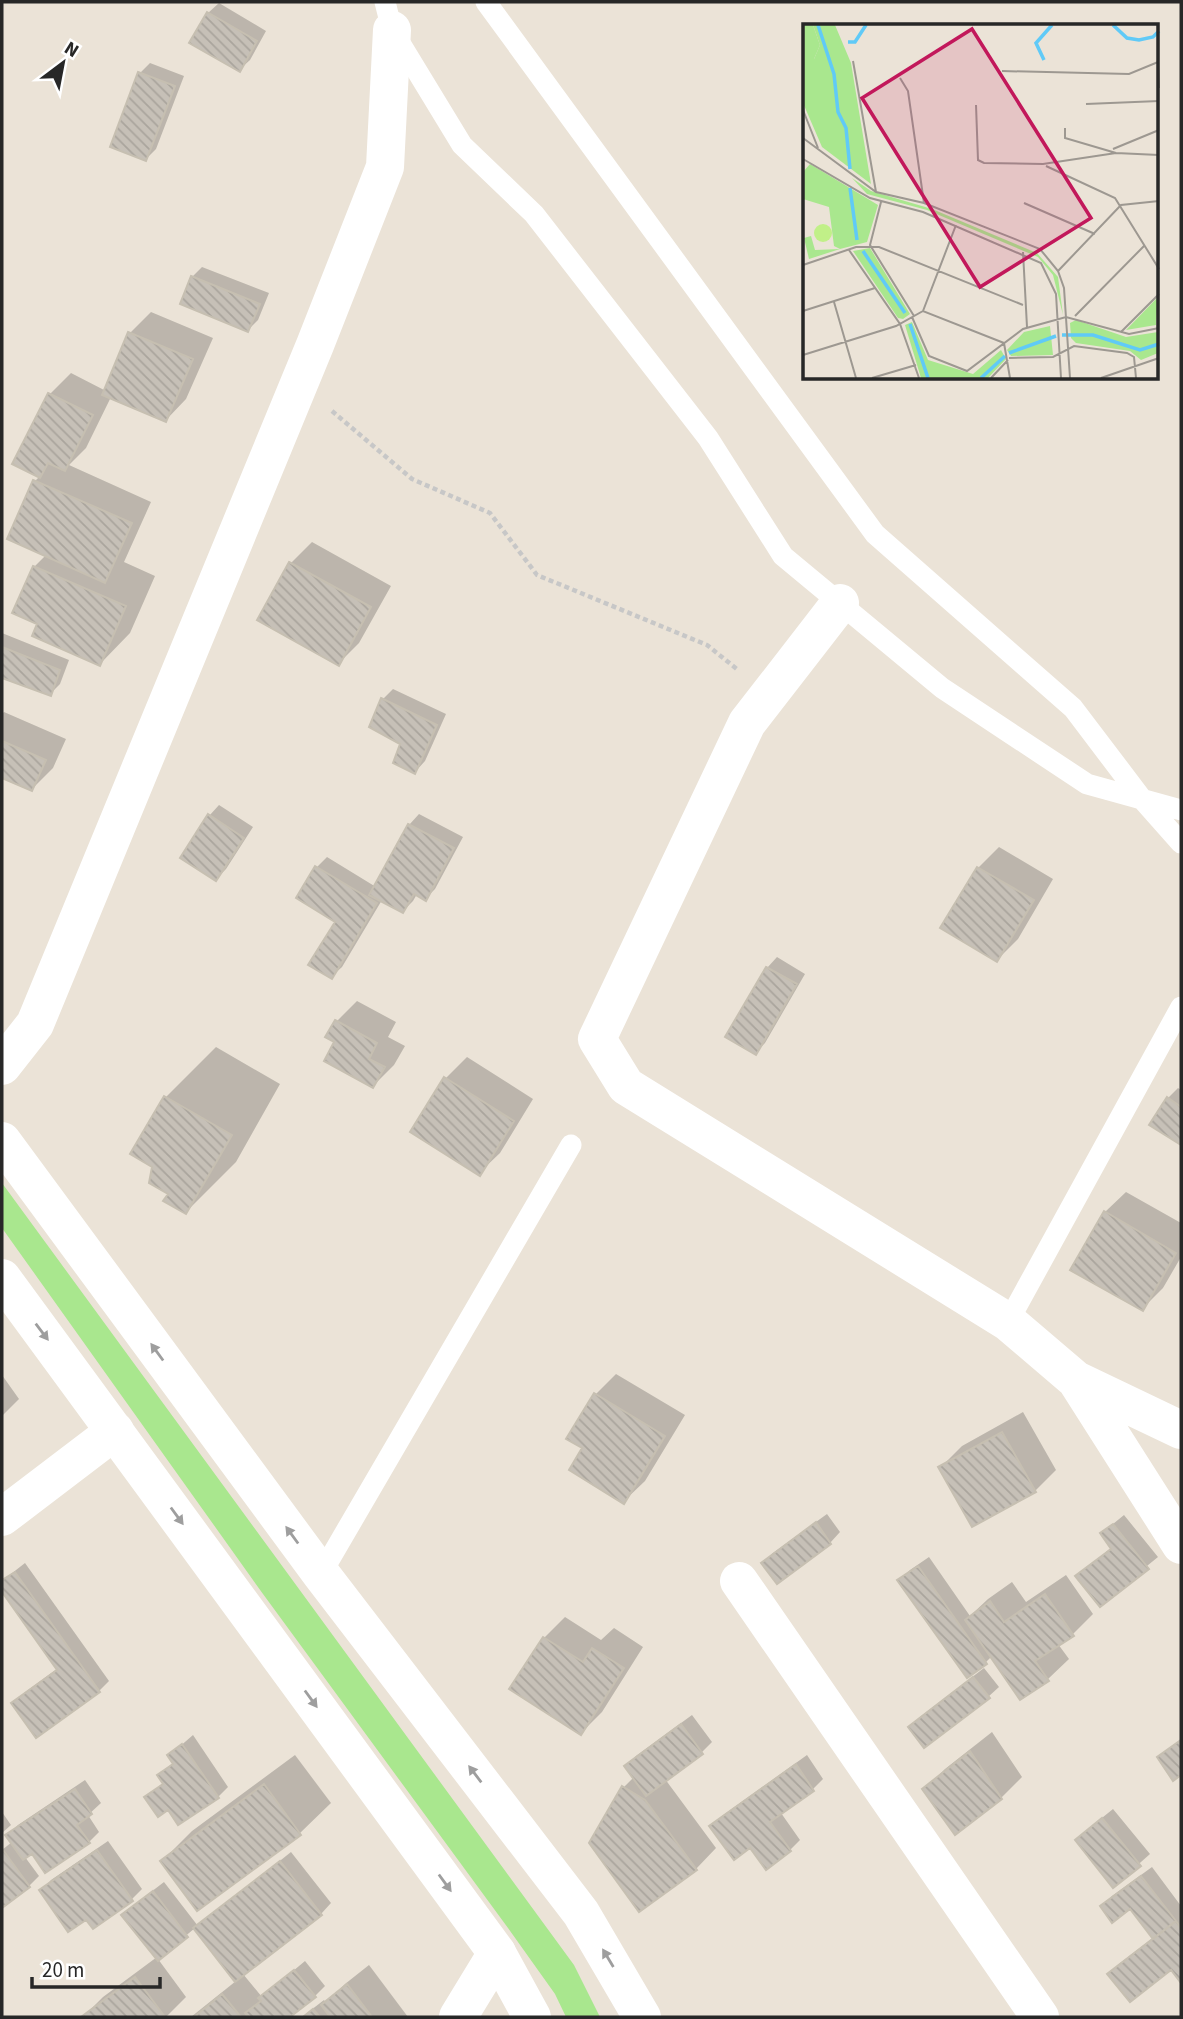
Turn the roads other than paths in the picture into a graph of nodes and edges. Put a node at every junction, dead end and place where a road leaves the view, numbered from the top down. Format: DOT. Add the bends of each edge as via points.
graph roads {
  1 [pos="486,2"];
  2 [pos="388,16"];
  3 [pos="840,603"];
  4 [pos="1142,799"];
  5 [pos="1181,810"];
  6 [pos="1181,843"];
  7 [pos="1181,1007"];
  8 [pos="2,1066"];
  9 [pos="2,1141"];
  10 [pos="571,1145"];
  11 [pos="2,1278"];
  12 [pos="1009,1322"];
  13 [pos="1076,1380"];
  14 [pos="1181,1430"];
  15 [pos="116,1431"];
  16 [pos="2,1517"];
  17 [pos="1181,1545"];
  18 [pos="321,1574"];
  19 [pos="739,1581"];
  20 [pos="496,1953"];
  21 [pos="458,2017"];
  22 [pos="532,2017"];
  23 [pos="642,2017"];
  24 [pos="1040,2017"];
  1 -- 4 [label="lane" via="874,534 1073,708"];
  2 -- 3 [label="lane" via="462,145 543,225 708,438 783,556"];
  2 -- 8 [label="street" via="385,167 35,1024"];
  3 -- 4 [label="lane" via="942,688 1087,784"];
  3 -- 12 [label="street" via="747,723 597,1039 626,1086"];
  4 -- 5 [label="lane"];
  4 -- 6 [label="lane"];
  7 -- 12 [label="lane"];
  18 -- 9 [label="street, one-way"];
  10 -- 18 [label="lane"];
  11 -- 15 [label="street, one-way"];
  12 -- 13 [label="street"];
  13 -- 14 [label="street"];
  13 -- 17 [label="street"];
  15 -- 16 [label="street"];
  15 -- 20 [label="street, one-way"];
  23 -- 18 [label="street, one-way" via="581,1913"];
  19 -- 24 [label="street"];
  20 -- 21 [label="street"];
  20 -- 22 [label="street"];
}
